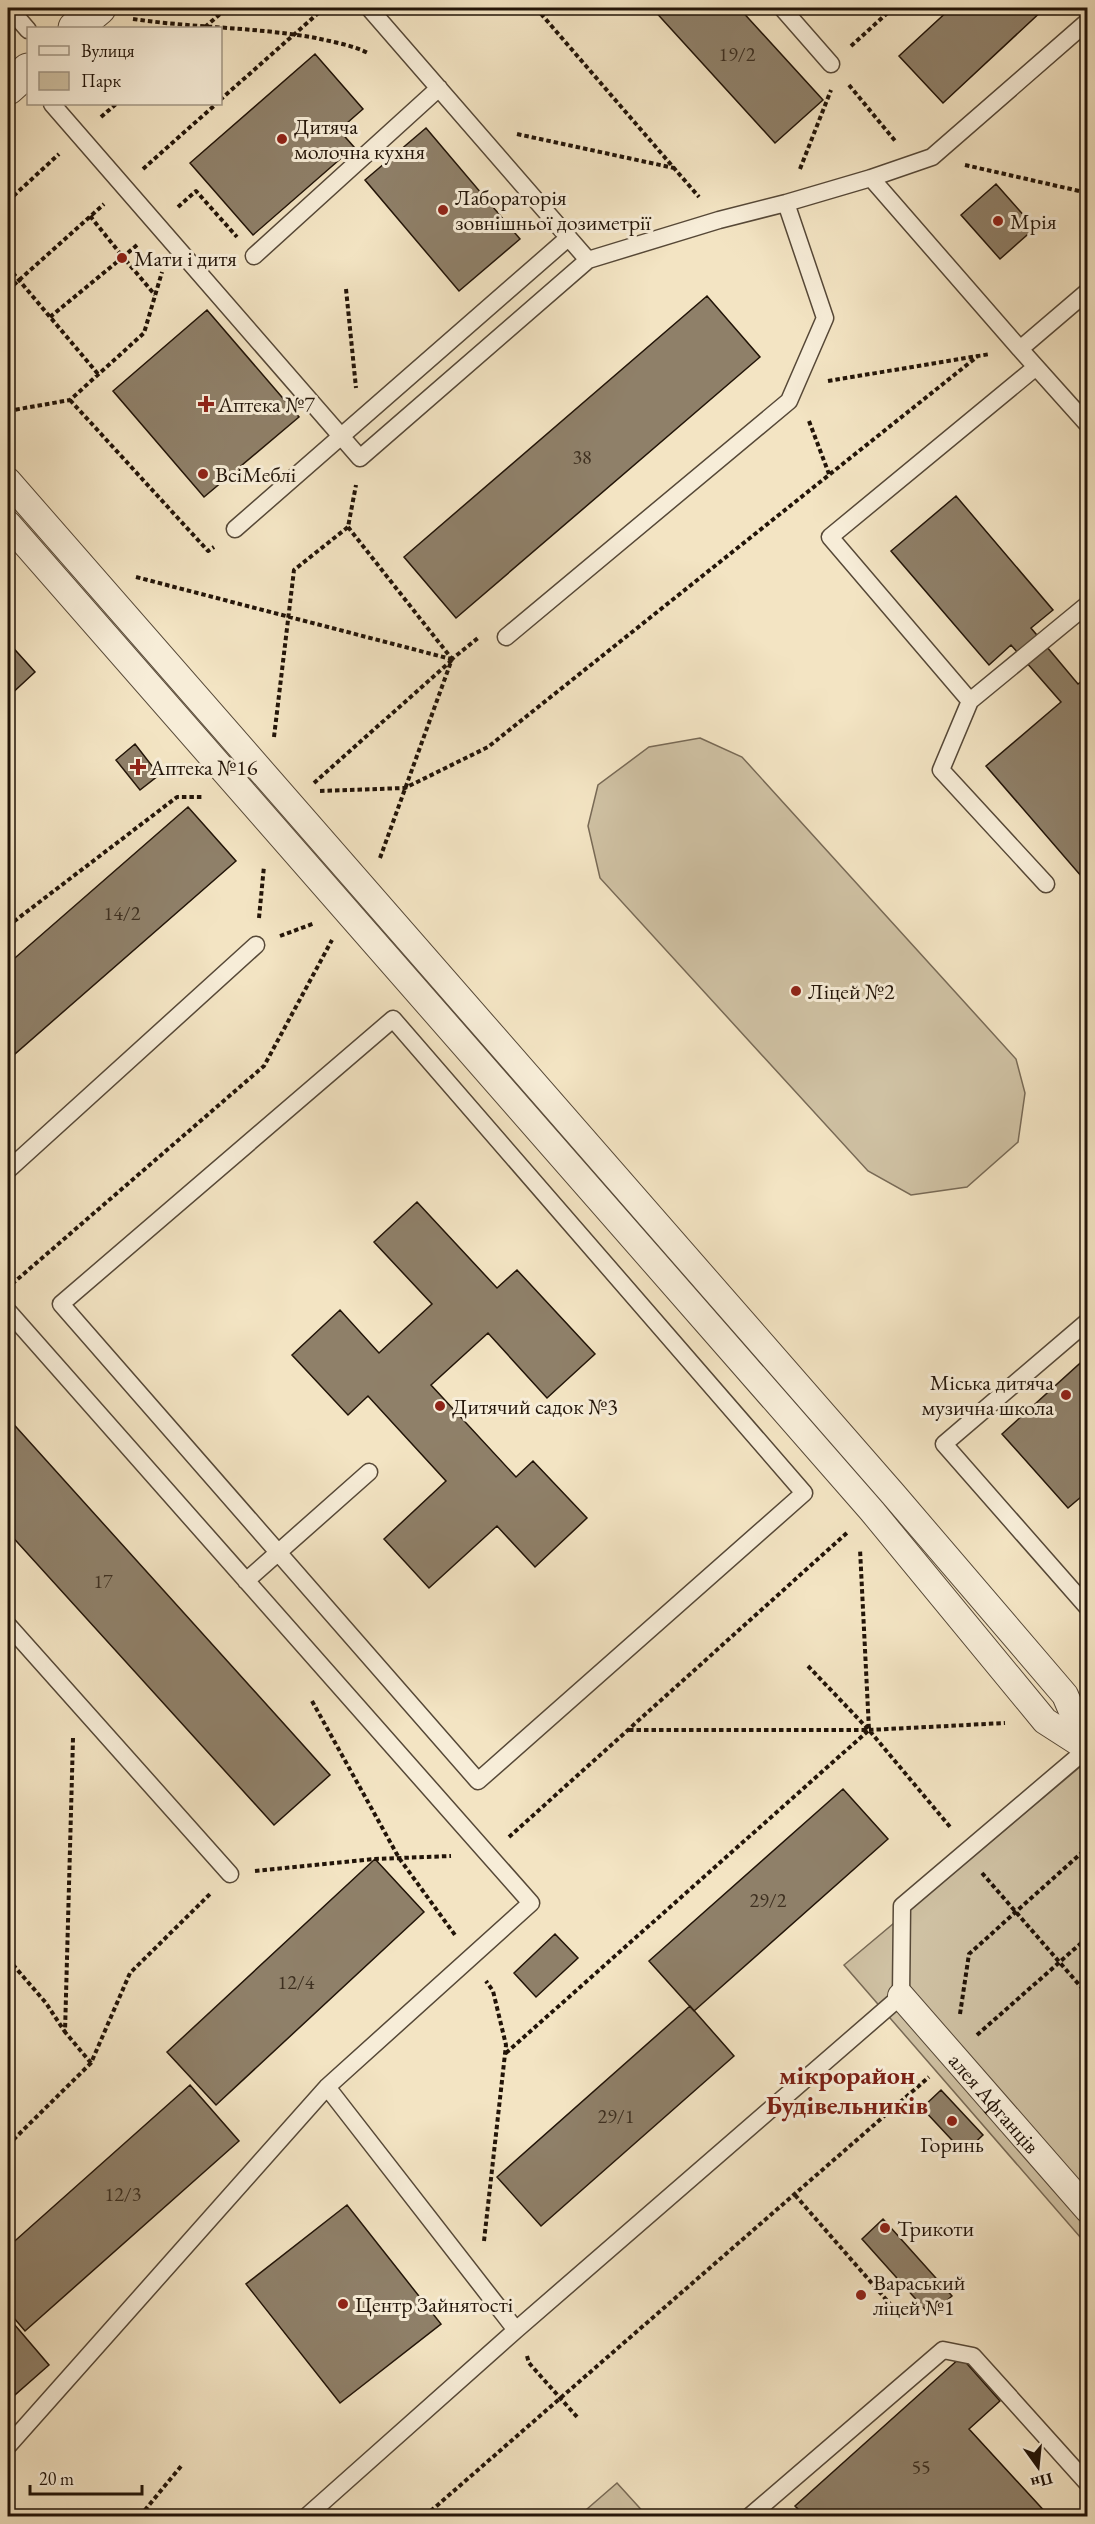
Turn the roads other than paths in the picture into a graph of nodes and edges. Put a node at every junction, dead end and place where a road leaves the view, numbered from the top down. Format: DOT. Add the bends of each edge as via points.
graph roads {
  1 [pos="9,8"];
  2 [pos="369,8"];
  3 [pos="782,8"];
  4 [pos="1088,21"];
  5 [pos="27,29"];
  6 [pos="831,64"];
  7 [pos="439,88"];
  8 [pos="53,105"];
  9 [pos="871,178"];
  10 [pos="786,203"];
  11 [pos="568,238"];
  12 [pos="254,256"];
  13 [pos="588,260"];
  14 [pos="1088,291"];
  15 [pos="1020,349"];
  16 [pos="1036,367"];
  17 [pos="1088,425"];
  18 [pos="341,435"];
  19 [pos="8,481"];
  20 [pos="8,524"];
  21 [pos="235,529"];
  22 [pos="1088,604"];
  23 [pos="506,637"];
  24 [pos="970,701"];
  25 [pos="1046,884"];
  26 [pos="256,945"];
  27 [pos="8,1170"];
  28 [pos="8,1311"];
  29 [pos="1088,1321"];
  30 [pos="369,1472"];
  31 [pos="278,1552"];
  32 [pos="246,1581"];
  33 [pos="1088,1608"];
  34 [pos="8,1625"];
  35 [pos="1087,1748"];
  36 [pos="230,1874"];
  37 [pos="901,1996"];
  38 [pos="327,2087"];
  39 [pos="1088,2210"];
  40 [pos="516,2330"];
  41 [pos="8,2446"];
  42 [pos="1088,2484"];
  43 [pos="307,2517"];
  44 [pos="750,2517"];
  1 -- 5 [label="lane"];
  2 -- 7 [label="lane"];
  3 -- 6 [label="lane"];
  4 -- 9 [label="lane" via="932,157"];
  7 -- 11 [label="lane"];
  7 -- 12 [label="lane"];
  8 -- 18 [label="lane"];
  9 -- 10 [label="lane"];
  9 -- 15 [label="lane"];
  10 -- 13 [label="lane"];
  10 -- 23 [label="lane" via="825,318 789,401"];
  11 -- 13 [label="lane"];
  11 -- 18 [label="lane"];
  13 -- 18 [label="lane" via="360,458"];
  14 -- 15 [label="lane"];
  15 -- 16 [label="lane"];
  16 -- 17 [label="lane"];
  16 -- 24 [label="lane" via="830,537"];
  18 -- 21 [label="lane"];
  19 -- 35 [label="street" via="268,780 297,798 367,893 1065,1695"];
  20 -- 35 [label="street" via="872,1511 1045,1721"];
  22 -- 24 [label="lane"];
  24 -- 25 [label="lane" via="941,770"];
  26 -- 27 [label="lane"];
  28 -- 32 [label="lane"];
  29 -- 33 [label="lane" via="944,1444"];
  30 -- 31 [label="lane"];
  31 -- 31 [label="lane" via="61,1304 393,1019 804,1493 478,1781"];
  31 -- 32 [label="lane"];
  32 -- 38 [label="lane" via="531,1903"];
  34 -- 36 [label="lane"];
  35 -- 37 [label="lane" via="902,1906"];
  37 -- 39 [label="street, алея Афганців"];
  37 -- 40 [label="lane"];
  38 -- 40 [label="lane"];
  38 -- 41 [label="lane"];
  40 -- 43 [label="lane"];
  42 -- 44 [label="lane" via="973,2356 943,2350"];
}
